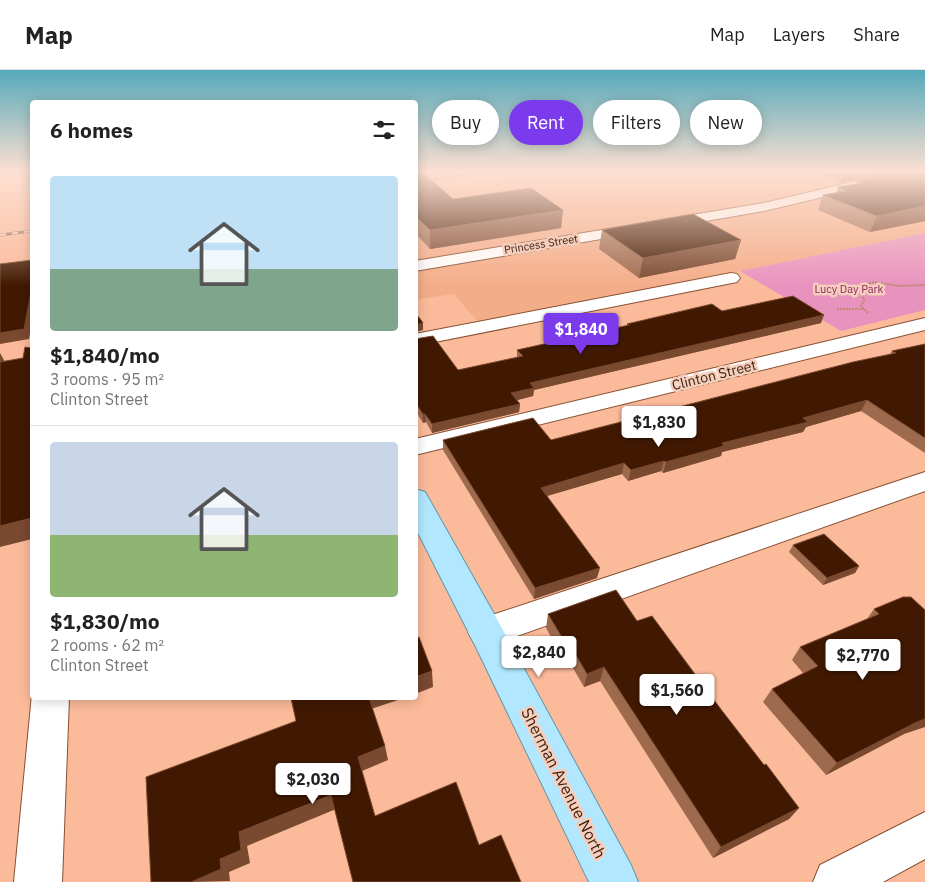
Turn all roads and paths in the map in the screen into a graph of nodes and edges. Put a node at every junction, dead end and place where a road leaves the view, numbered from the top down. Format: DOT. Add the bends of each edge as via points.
graph roads {
  1 [pos="747,210"];
  2 [pos="418,265"];
  3 [pos="731,278"];
  4 [pos="925,285"];
  5 [pos="837,309"];
  6 [pos="863,309"];
  7 [pos="925,324"];
  8 [pos="901,330"];
  9 [pos="418,339"];
  10 [pos="925,343"];
  11 [pos="418,445"];
  12 [pos="925,481"];
  13 [pos="418,505"];
  14 [pos="486,632"];
  15 [pos="50,700"];
  16 [pos="925,834"];
  17 [pos="38,882"];
  18 [pos="614,882"];
  19 [pos="837,882"];
  1 -- 2 [label="street, Princess Street"];
  3 -- 9 [label="street"];
  4 -- 6 [label="path" via="874,282 863,285"];
  5 -- 6 [label="path"];
  6 -- 8 [label="path"];
  7 -- 8 [label="street, Clinton Street"];
  8 -- 10 [label="street"];
  8 -- 11 [label="street, Clinton Street"];
  12 -- 14 [label="street"];
  13 -- 14 [label="main road, Sherman Avenue North"];
  14 -- 18 [label="main road, Sherman Avenue North"];
  15 -- 17 [label="street"];
  16 -- 19 [label="street"];
}
